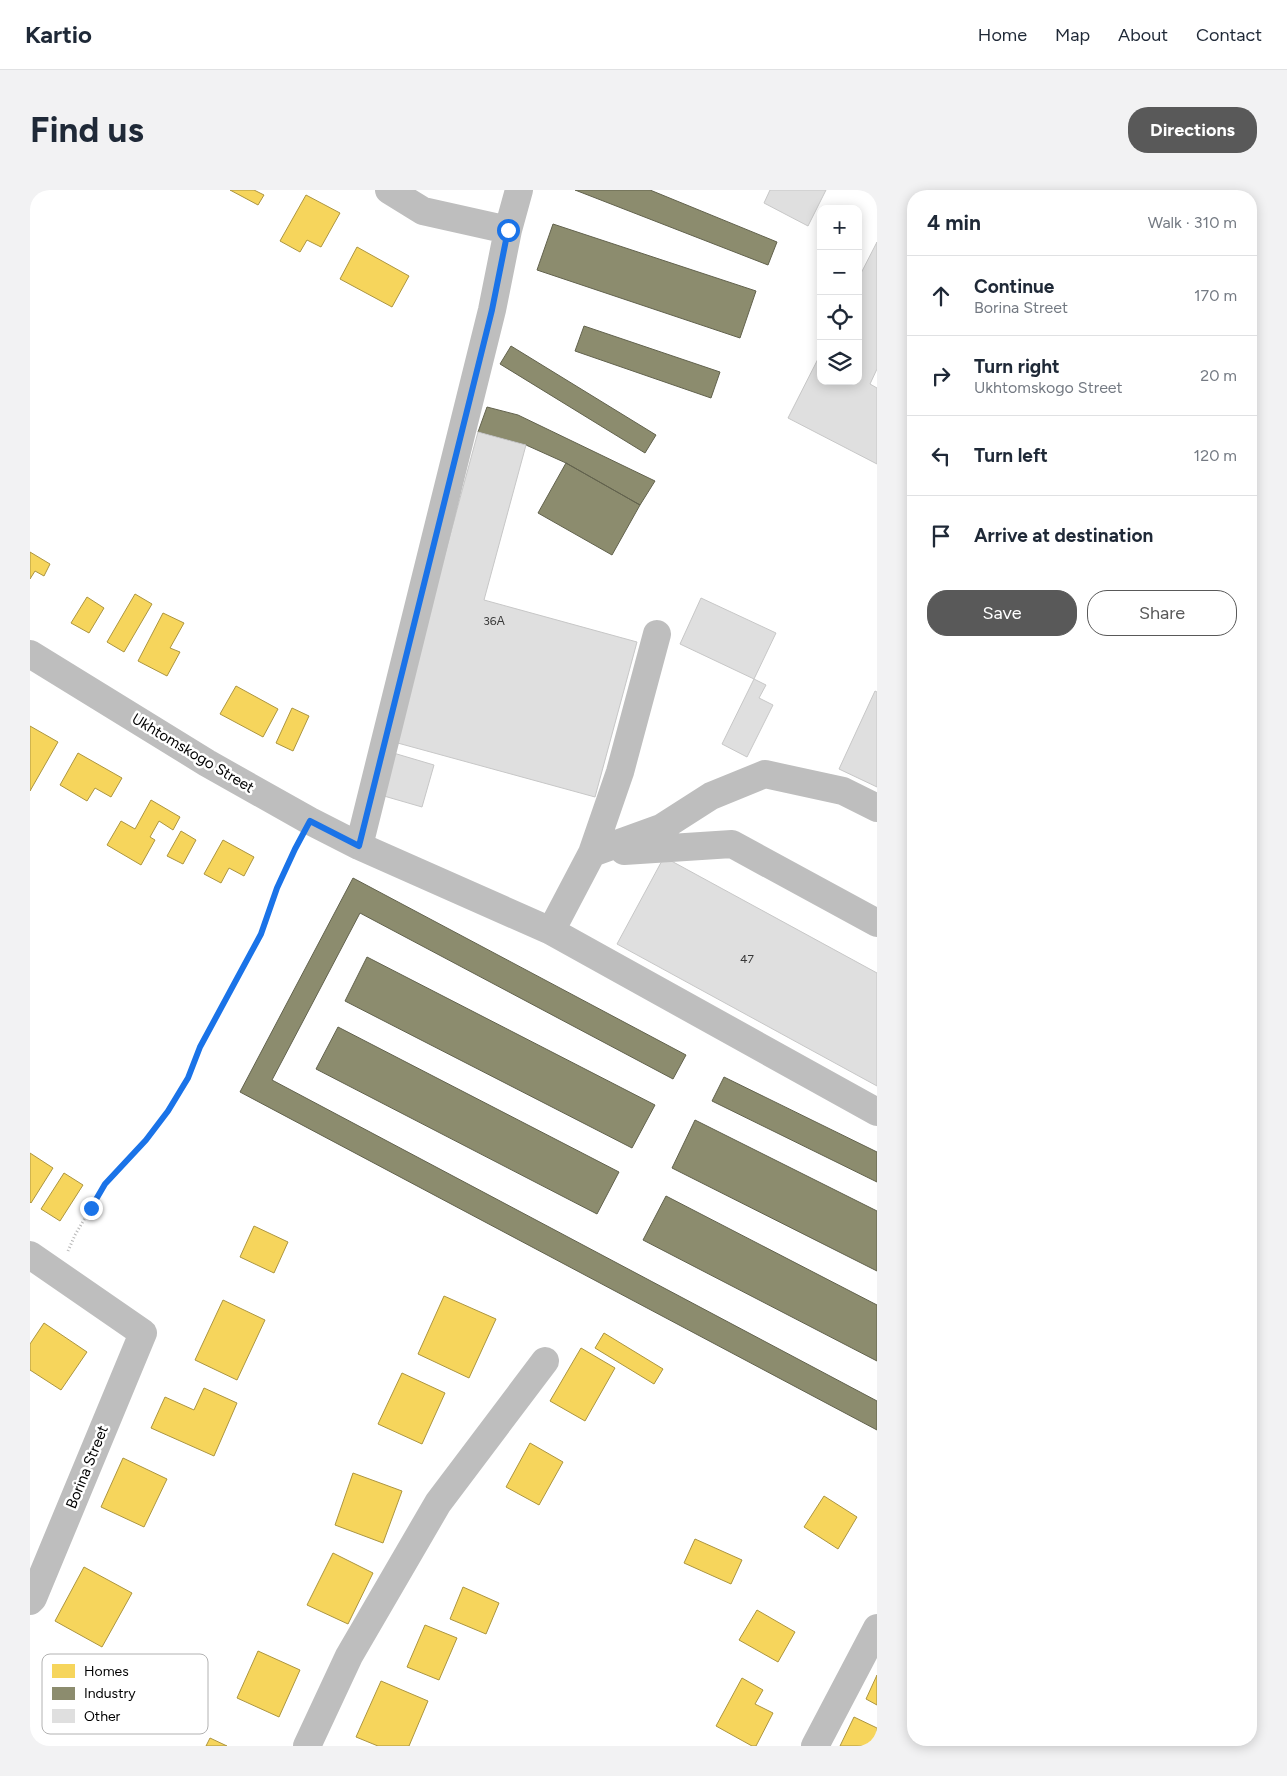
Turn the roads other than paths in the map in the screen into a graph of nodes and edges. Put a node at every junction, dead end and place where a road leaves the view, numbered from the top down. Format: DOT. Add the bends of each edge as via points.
graph roads {
  1 [pos="389,190"];
  2 [pos="519,190"];
  3 [pos="508,230"];
  4 [pos="658,634"];
  5 [pos="30,654"];
  6 [pos="877,808"];
  7 [pos="359,846"];
  8 [pos="592,853"];
  9 [pos="877,923"];
  10 [pos="551,931"];
  11 [pos="877,1112"];
  12 [pos="30,1255"];
  13 [pos="545,1361"];
  14 [pos="30,1601"];
  15 [pos="877,1628"];
  16 [pos="307,1746"];
  17 [pos="815,1746"];
  1 -- 3 [label="street" via="423,211"];
  2 -- 3 [label="street"];
  3 -- 7 [label="street" via="492,310"];
  4 -- 8 [label="street" via="620,772"];
  5 -- 7 [label="street, Ukhtomskogo Street" via="207,764"];
  6 -- 8 [label="street" via="843,791 765,774 711,796 660,828"];
  7 -- 10 [label="street, Ukhtomskogo Street"];
  8 -- 9 [label="street" via="732,844"];
  8 -- 10 [label="street"];
  10 -- 11 [label="street, Ukhtomskogo Street"];
  12 -- 14 [label="street, Borina Street" via="143,1333"];
  13 -- 16 [label="street" via="438,1503 350,1656"];
  15 -- 17 [label="street"];
}
